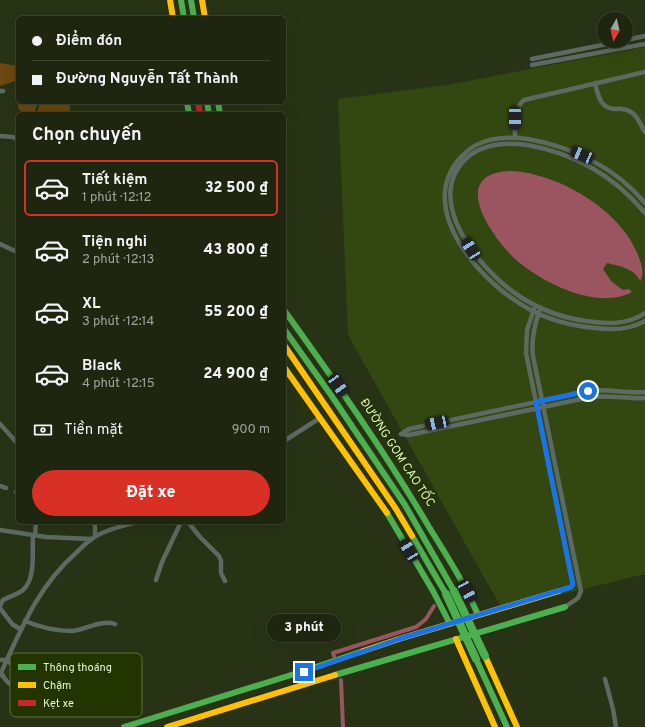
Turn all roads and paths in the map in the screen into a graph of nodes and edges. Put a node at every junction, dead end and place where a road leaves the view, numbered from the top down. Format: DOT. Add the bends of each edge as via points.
graph roads {
  1 [pos="170,0"];
  2 [pos="181,0"];
  3 [pos="191,0"];
  4 [pos="202,0"];
  5 [pos="173,16"];
  6 [pos="184,16"];
  7 [pos="194,16"];
  8 [pos="205,16"];
  9 [pos="645,36"];
  10 [pos="633,39"];
  11 [pos="645,44"];
  12 [pos="597,46"];
  13 [pos="532,59"];
  14 [pos="532,66"];
  15 [pos="645,72"];
  16 [pos="595,83"];
  17 [pos="645,132"];
  18 [pos="0,136"];
  19 [pos="515,138"];
  20 [pos="16,139"];
  21 [pos="460,162"];
  22 [pos="644,200"];
  23 [pos="638,205"];
  24 [pos="645,213"];
  25 [pos="0,244"];
  26 [pos="16,251"];
  27 [pos="474,254"];
  28 [pos="470,258"];
  29 [pos="536,306"];
  30 [pos="541,308"];
  31 [pos="533,311"];
  32 [pos="286,313"];
  33 [pos="645,313"];
  34 [pos="538,314"];
  35 [pos="645,321"];
  36 [pos="286,332"];
  37 [pos="286,348"];
  38 [pos="286,370"];
  39 [pos="645,392"];
  40 [pos="645,398"];
  41 [pos="542,401"];
  42 [pos="536,402"];
  43 [pos="543,407"];
  44 [pos="537,408"];
  45 [pos="320,418"];
  46 [pos="0,424"];
  47 [pos="286,440"];
  48 [pos="16,442"];
  49 [pos="0,486"];
  50 [pos="6,488"];
  51 [pos="36,524"];
  52 [pos="94,524"];
  53 [pos="130,524"];
  54 [pos="180,524"];
  55 [pos="190,524"];
  56 [pos="0,530"];
  57 [pos="34,535"];
  58 [pos="93,538"];
  59 [pos="156,580"];
  60 [pos="226,581"];
  61 [pos="559,591"];
  62 [pos="0,603"];
  63 [pos="565,607"];
  64 [pos="478,615"];
  65 [pos="26,621"];
  66 [pos="115,624"];
  67 [pos="450,624"];
  68 [pos="20,629"];
  69 [pos="456,639"];
  70 [pos="0,660"];
  71 [pos="7,660"];
  72 [pos="10,664"];
  73 [pos="304,672"];
  74 [pos="1,674"];
  75 [pos="605,679"];
  76 [pos="307,683"];
  77 [pos="10,686"];
  78 [pos="191,706"];
  79 [pos="195,718"];
  80 [pos="124,727"];
  81 [pos="167,727"];
  82 [pos="495,727"];
  83 [pos="507,727"];
  84 [pos="517,727"];
  85 [pos="616,727"];
  1 -- 5 [label="main road"];
  2 -- 6 [label="main road"];
  3 -- 7 [label="main road"];
  4 -- 8 [label="main road"];
  9 -- 10 [label="street"];
  11 -- 14 [label="street"];
  12 -- 13 [label="street"];
  15 -- 16 [label="street"];
  16 -- 17 [label="street" via="602,103 609,108 623,108 631,112 637,117"];
  16 -- 19 [label="street" via="524,100 516,112"];
  18 -- 20 [label="street"];
  19 -- 21 [label="street" via="496,138 481,143 468,150"];
  19 -- 22 [label="street" via="562,147 587,158 611,172"];
  21 -- 23 [label="street" via="479,150 494,145 510,143 539,147 592,167 620,186"];
  21 -- 27 [label="street" via="451,202 455,220"];
  21 -- 28 [label="street" via="451,171 448,179 445,204 451,225"];
  22 -- 23 [label="street"];
  23 -- 24 [label="street"];
  25 -- 26 [label="street"];
  27 -- 28 [label="street"];
  27 -- 29 [label="street" via="502,284"];
  28 -- 31 [label="street" via="499,289"];
  29 -- 30 [label="street"];
  29 -- 31 [label="street"];
  30 -- 33 [label="street" via="572,318 604,323 628,321"];
  30 -- 34 [label="street"];
  31 -- 34 [label="street"];
  31 -- 42 [label="street" via="526,344"];
  32 -- 64 [label="main road, ĐƯỜNG GOM CAO TỐC" via="347,397 414,501 467,591"];
  34 -- 35 [label="street" via="572,325 600,329 626,328"];
  34 -- 41 [label="street" via="532,344"];
  36 -- 84 [label="main road, bridge" via="405,505 454,591"];
  37 -- 83 [label="main road, bridge" via="396,509 446,594"];
  38 -- 45 [label="main road"];
  39 -- 41 [label="street" via="596,390"];
  40 -- 43 [label="street" via="595,397"];
  41 -- 42 [label="street"];
  41 -- 43 [label="street"];
  42 -- 44 [label="street"];
  42 -- 44 [label="street" via="408,429 401,434 410,435"];
  43 -- 44 [label="street"];
  43 -- 63 [label="street" via="581,591 578,598"];
  44 -- 61 [label="street" via="573,584"];
  45 -- 47 [label="street"];
  45 -- 67 [label="main road" via="388,514 434,591"];
  46 -- 48 [label="street"];
  49 -- 50 [label="street"];
  51 -- 57 [label="street"];
  52 -- 58 [label="street"];
  53 -- 58 [label="street"];
  54 -- 59 [label="street"];
  55 -- 60 [label="street" via="219,556 221,573"];
  56 -- 57 [label="street"];
  57 -- 58 [label="street"];
  57 -- 62 [label="street" via="29,582 20,592"];
  58 -- 65 [label="street" via="54,575 31,608"];
  61 -- 64 [label="main road"];
  62 -- 68 [label="street" via="12,624"];
  63 -- 69 [label="main road"];
  64 -- 67 [label="main road"];
  65 -- 66 [label="street" via="47,628 72,631 106,623"];
  65 -- 68 [label="street"];
  67 -- 73 [label="main road"];
  68 -- 71 [label="street"];
  69 -- 76 [label="main road"];
  69 -- 82 [label="main road"];
  70 -- 71 [label="street"];
  71 -- 72 [label="street"];
  71 -- 74 [label="street"];
  73 -- 76 [label="main road"];
  73 -- 78 [label="main road"];
  74 -- 77 [label="street"];
  75 -- 85 [label="street"];
  76 -- 79 [label="main road"];
  78 -- 79 [label="main road"];
  78 -- 80 [label="main road"];
  79 -- 81 [label="main road"];
}
